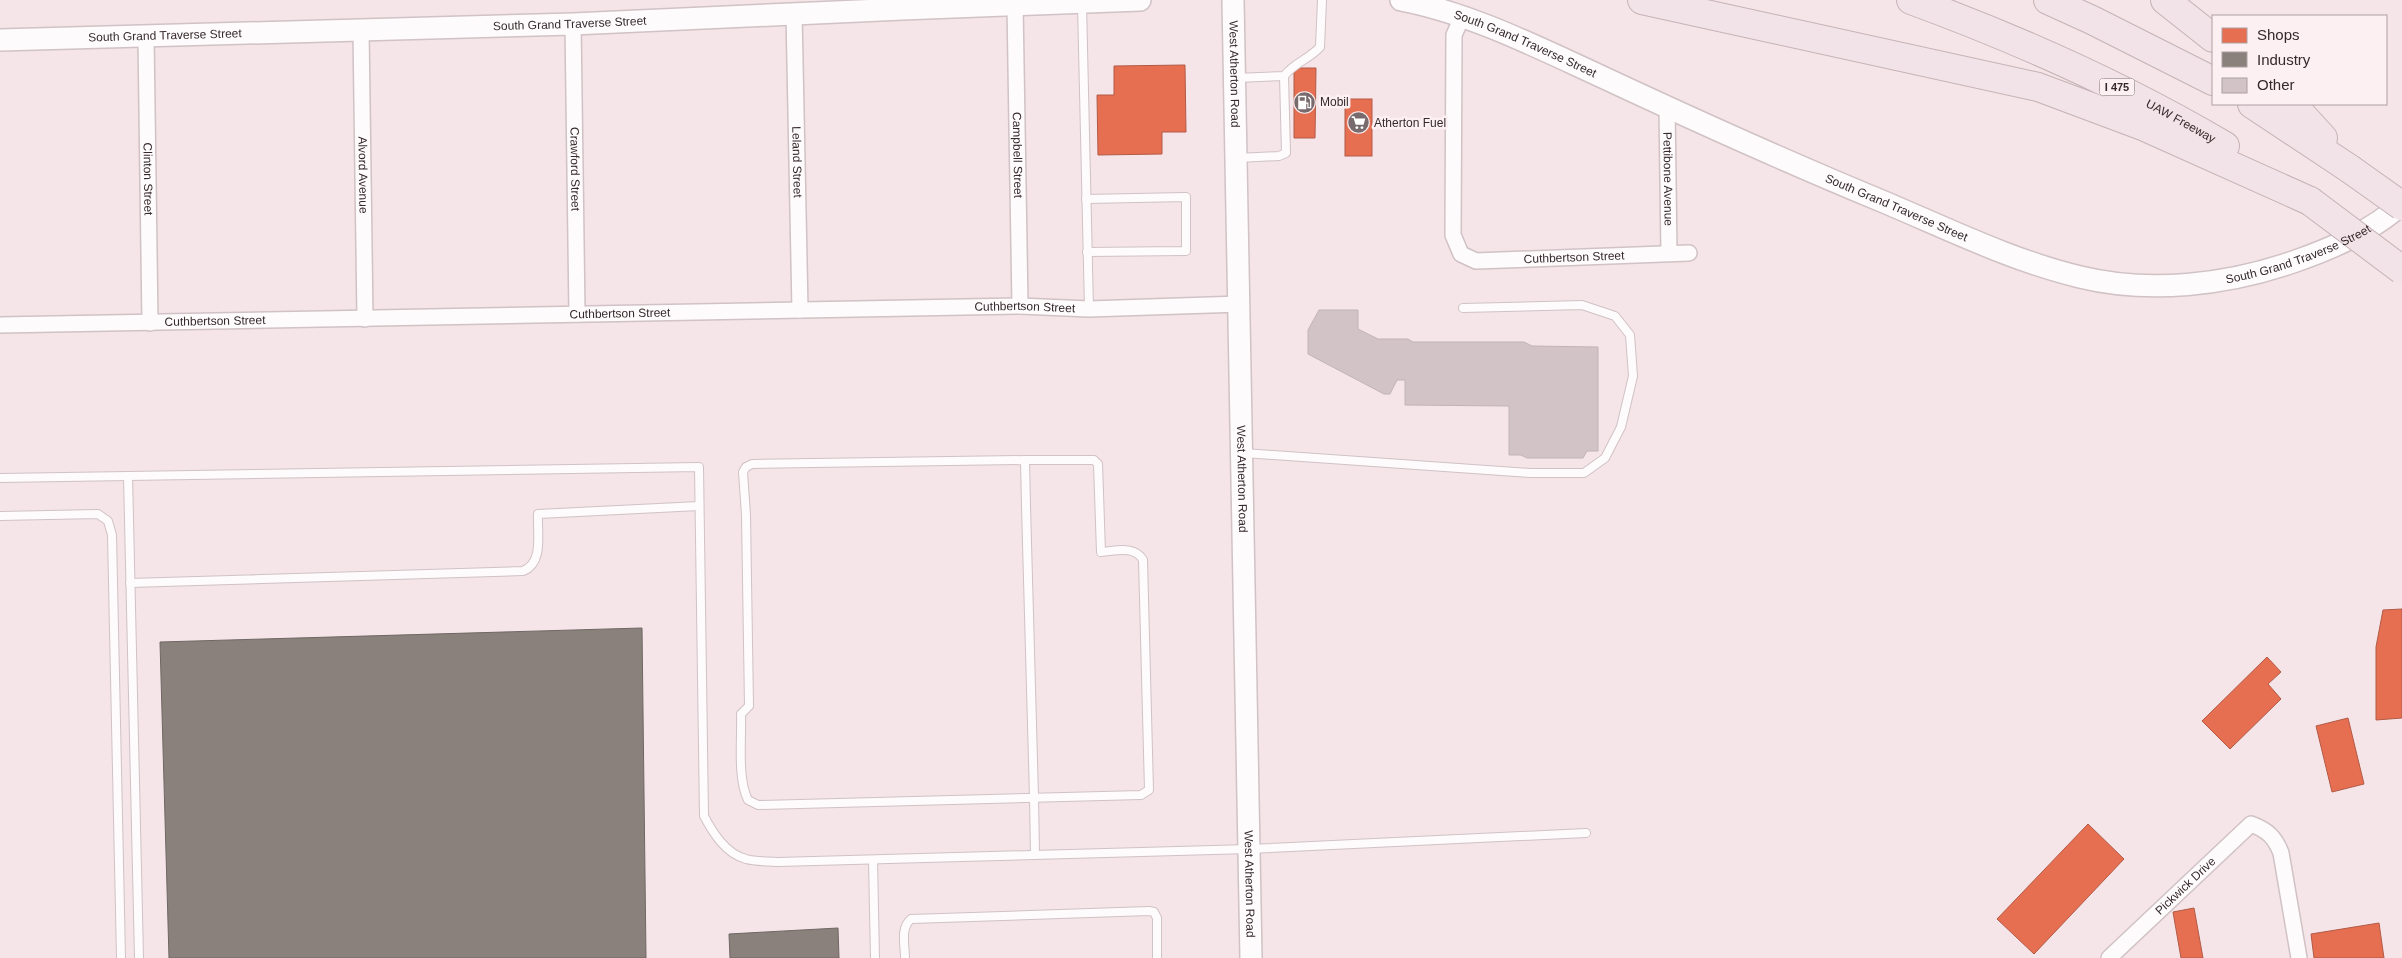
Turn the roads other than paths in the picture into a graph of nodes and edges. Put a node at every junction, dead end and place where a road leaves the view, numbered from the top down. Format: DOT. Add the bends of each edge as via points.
graph roads {
  1 [pos="1140,0"];
  2 [pos="1233,0"];
  3 [pos="1322,0"];
  4 [pos="1401,0"];
  5 [pos="1642,0"];
  6 [pos="1911,0"];
  7 [pos="2048,0"];
  8 [pos="2165,0"];
  9 [pos="1082,2"];
  10 [pos="914,4"];
  11 [pos="1015,4"];
  12 [pos="794,13"];
  13 [pos="1462,17"];
  14 [pos="573,24"];
  15 [pos="361,30"];
  16 [pos="146,37"];
  17 [pos="2212,37"];
  18 [pos="0,40"];
  19 [pos="1284,76"];
  20 [pos="1234,78"];
  21 [pos="2212,80"];
  22 [pos="2254,105"];
  23 [pos="2293,105"];
  24 [pos="1667,107"];
  25 [pos="1236,158"];
  26 [pos="2350,169"];
  27 [pos="1086,199"];
  28 [pos="2310,201"];
  29 [pos="2402,205"];
  30 [pos="1088,252"];
  31 [pos="1669,253"];
  32 [pos="1689,253"];
  33 [pos="2402,270"];
  34 [pos="1240,304"];
  35 [pos="1020,306"];
  36 [pos="1463,308"];
  37 [pos="1089,309"];
  38 [pos="800,310"];
  39 [pos="577,314"];
  40 [pos="365,319"];
  41 [pos="150,323"];
  42 [pos="0,325"];
  43 [pos="1242,453"];
  44 [pos="1025,460"];
  45 [pos="128,476"];
  46 [pos="0,478"];
  47 [pos="699,506"];
  48 [pos="0,516"];
  49 [pos="130,583"];
  50 [pos="1034,797"];
  51 [pos="1586,833"];
  52 [pos="1249,849"];
  53 [pos="1035,855"];
  54 [pos="873,860"];
  55 [pos="121,958"];
  56 [pos="139,958"];
  57 [pos="875,958"];
  58 [pos="905,958"];
  59 [pos="1157,958"];
  60 [pos="1251,958"];
  61 [pos="2109,958"];
  62 [pos="2299,958"];
  1 -- 9 [label="main road, South Grand Traverse Street"];
  2 -- 20 [label="main road, West Atherton Road"];
  3 -- 19 [label="lane" via="1320,47 1312,56 1293,65"];
  4 -- 13 [label="main road, South Grand Traverse Street"];
  5 -- 28 [label="highway" via="2038,87 2145,127"];
  6 -- 28 [label="highway, UAW Freeway / I 475" via="1978,24 2121,89 2230,148"];
  7 -- 21 [label="highway"];
  8 -- 17 [label="highway"];
  9 -- 11 [label="main road, South Grand Traverse Street"];
  9 -- 27 [label="lane"];
  10 -- 11 [label="main road, South Grand Traverse Street"];
  10 -- 12 [label="main road, South Grand Traverse Street"];
  11 -- 35 [label="street, Campbell Street"];
  12 -- 14 [label="main road, South Grand Traverse Street"];
  12 -- 38 [label="street, Leland Street"];
  13 -- 24 [label="main road, South Grand Traverse Street"];
  13 -- 31 [label="street, Cuthbertson Street" via="1454,35 1453,225 1453,235 1461,254 1476,260"];
  14 -- 15 [label="main road, South Grand Traverse Street"];
  14 -- 39 [label="street, Crawford Street"];
  15 -- 16 [label="main road, South Grand Traverse Street"];
  15 -- 40 [label="street, Alvord Avenue"];
  16 -- 18 [label="main road, South Grand Traverse Street"];
  16 -- 41 [label="street, Clinton Street"];
  19 -- 20 [label="lane"];
  19 -- 25 [label="lane" via="1286,153"];
  20 -- 25 [label="main road, West Atherton Road"];
  22 -- 26 [label="highway"];
  23 -- 26 [label="highway"];
  24 -- 29 [label="main road, South Grand Traverse Street" via="1818,175 2030,262 2106,282 2202,284 2252,274 2353,238"];
  24 -- 31 [label="street, Pettibone Avenue"];
  25 -- 34 [label="main road, West Atherton Road"];
  26 -- 29 [label="highway, bridge"];
  27 -- 30 [label="lane"];
  27 -- 30 [label="lane" via="1186,197 1186,251"];
  28 -- 33 [label="highway, UAW Freeway / I 475, bridge"];
  30 -- 37 [label="lane"];
  31 -- 32 [label="street, Cuthbertson Street"];
  34 -- 37 [label="street, Cuthbertson Street"];
  34 -- 43 [label="main road, West Atherton Road"];
  35 -- 37 [label="street, Cuthbertson Street"];
  35 -- 38 [label="street, Cuthbertson Street"];
  36 -- 43 [label="lane" via="1582,305 1616,316 1630,336 1634,376 1621,427 1605,458 1584,473 1530,473"];
  38 -- 39 [label="street, Cuthbertson Street"];
  39 -- 40 [label="street, Cuthbertson Street"];
  40 -- 41 [label="street, Cuthbertson Street"];
  41 -- 42 [label="street, Cuthbertson Street"];
  43 -- 52 [label="main road, West Atherton Road"];
  44 -- 50 [label="lane"];
  44 -- 50 [label="lane" via="1088,459 1098,464 1101,552 1133,550 1140,553 1143,560 1148,790 1141,795"];
  44 -- 50 [label="lane" via="752,464 746,467 743,472 749,706 741,714 742,756 743,791 748,800 758,805"];
  45 -- 46 [label="lane"];
  45 -- 47 [label="lane" via="699,467"];
  45 -- 49 [label="lane"];
  47 -- 49 [label="lane" via="538,514 537,559 532,568 523,571"];
  47 -- 54 [label="lane" via="704,816 714,836 746,859 778,862"];
  48 -- 55 [label="lane" via="98,514 108,521 112,536"];
  49 -- 56 [label="lane"];
  50 -- 53 [label="lane"];
  51 -- 52 [label="lane"];
  52 -- 53 [label="lane"];
  52 -- 60 [label="main road, West Atherton Road"];
  53 -- 54 [label="lane"];
  54 -- 57 [label="lane"];
  58 -- 59 [label="lane" via="904,929 911,919 1148,911 1154,912 1157,918"];
  61 -- 62 [label="street, Pickwick Drive" via="2251,824 2264,829 2281,853"];
}
